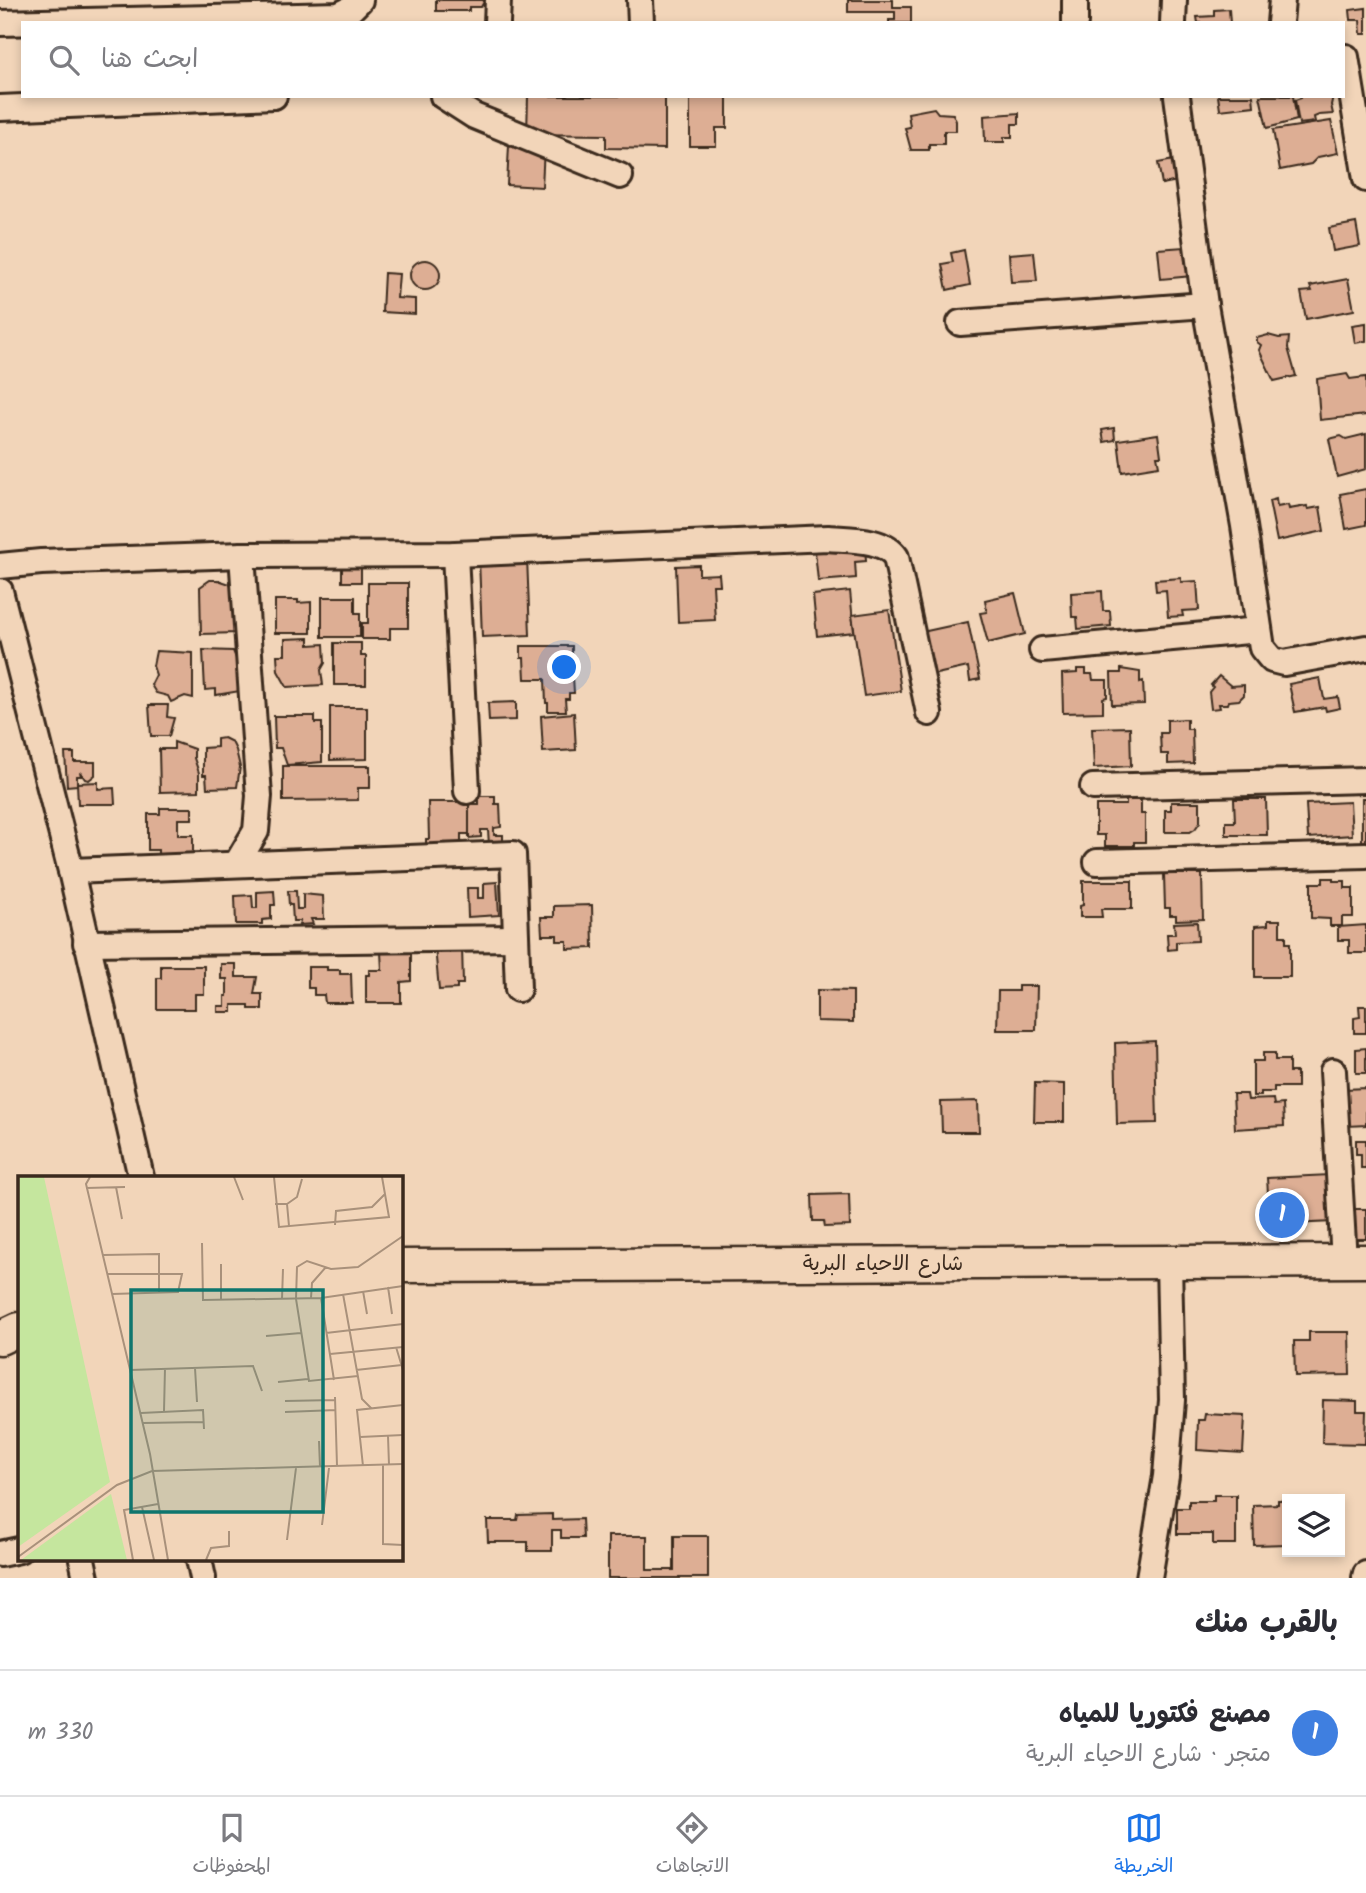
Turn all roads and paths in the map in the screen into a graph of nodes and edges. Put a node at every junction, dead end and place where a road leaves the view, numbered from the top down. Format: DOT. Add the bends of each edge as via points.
graph roads {
  1 [pos="360,0"];
  2 [pos="498,0"];
  3 [pos="640,0"];
  4 [pos="1076,0"];
  5 [pos="1174,0"];
  6 [pos="1282,0"];
  7 [pos="200,8"];
  8 [pos="21,21"];
  9 [pos="27,21"];
  10 [pos="497,21"];
  11 [pos="641,21"];
  12 [pos="1075,21"];
  13 [pos="1173,21"];
  14 [pos="1280,21"];
  15 [pos="0,23"];
  16 [pos="1352,56"];
  17 [pos="228,98"];
  18 [pos="446,98"];
  19 [pos="1177,98"];
  20 [pos="0,108"];
  21 [pos="620,176"];
  22 [pos="1366,179"];
  23 [pos="1205,304"];
  24 [pos="960,323"];
  25 [pos="455,554"];
  26 [pos="242,555"];
  27 [pos="0,566"];
  28 [pos="0,591"];
  29 [pos="1259,630"];
  30 [pos="1366,648"];
  31 [pos="1042,650"];
  32 [pos="929,713"];
  33 [pos="1366,780"];
  34 [pos="1093,787"];
  35 [pos="467,791"];
  36 [pos="1366,855"];
  37 [pos="1097,862"];
  38 [pos="237,863"];
  39 [pos="71,872"];
  40 [pos="515,938"];
  41 [pos="86,943"];
  42 [pos="518,989"];
  43 [pos="1333,1071"];
  44 [pos="141,1176"];
  45 [pos="1355,1261"];
  46 [pos="1169,1262"];
  47 [pos="402,1266"];
  48 [pos="18,1329"];
  49 [pos="0,1338"];
  50 [pos="18,1550"];
  51 [pos="0,1554"];
  52 [pos="82,1560"];
  53 [pos="199,1560"];
  54 [pos="86,1578"];
  55 [pos="203,1578"];
  56 [pos="1149,1578"];
  1 -- 7 [label="street" via="338,15"];
  2 -- 10 [label="street"];
  3 -- 11 [label="street"];
  4 -- 12 [label="street"];
  5 -- 13 [label="street"];
  6 -- 14 [label="street"];
  7 -- 9 [label="street"];
  8 -- 15 [label="street"];
  16 -- 22 [label="street"];
  17 -- 20 [label="street"];
  18 -- 21 [label="street" via="474,116"];
  19 -- 23 [label="street"];
  23 -- 24 [label="street"];
  23 -- 29 [label="street"];
  25 -- 26 [label="street"];
  25 -- 32 [label="street" via="828,538 887,549 896,557"];
  25 -- 35 [label="street"];
  26 -- 27 [label="street"];
  26 -- 38 [label="street" via="259,796 256,831"];
  28 -- 39 [label="street"];
  29 -- 30 [label="street" via="1262,648 1272,660 1284,663"];
  29 -- 31 [label="street"];
  33 -- 34 [label="street"];
  36 -- 37 [label="street"];
  38 -- 39 [label="street"];
  38 -- 40 [label="street" via="513,854"];
  39 -- 41 [label="street"];
  40 -- 41 [label="street"];
  40 -- 42 [label="street"];
  41 -- 44 [label="street"];
  43 -- 45 [label="street"];
  45 -- 46 [label="main road, شارع الاحياء البرية"];
  46 -- 47 [label="main road, شارع الاحياء البرية"];
  46 -- 56 [label="street" via="1172,1400 1166,1476"];
  48 -- 49 [label="main road"];
  50 -- 51 [label="street"];
  52 -- 54 [label="street"];
  53 -- 55 [label="street"];
}
